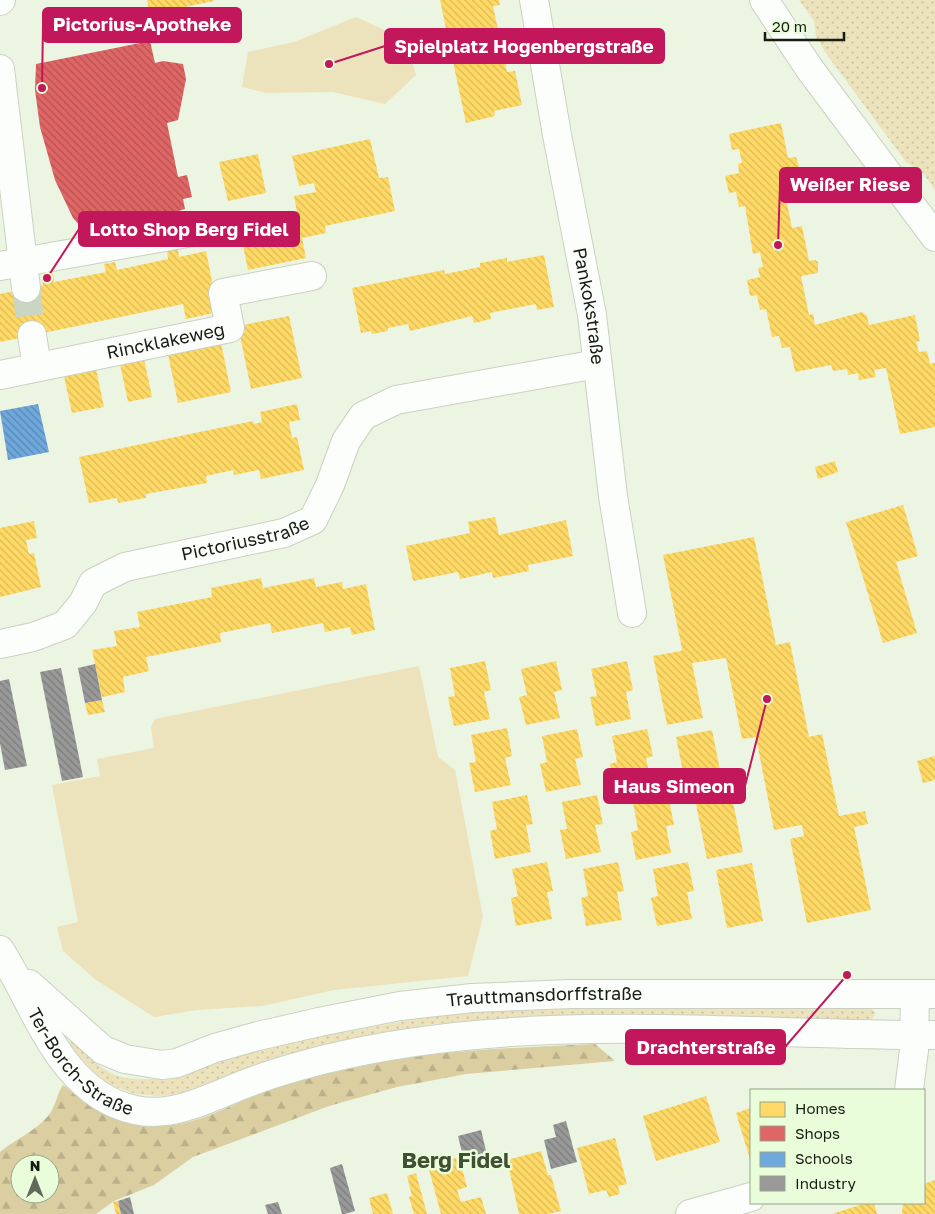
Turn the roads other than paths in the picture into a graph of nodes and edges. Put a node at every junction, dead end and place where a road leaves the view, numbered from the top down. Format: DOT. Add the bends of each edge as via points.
graph roads {
  1 [pos="534,0"];
  2 [pos="764,0"];
  3 [pos="0,70"];
  4 [pos="210,229"];
  5 [pos="935,237"];
  6 [pos="16,272"];
  7 [pos="312,276"];
  8 [pos="32,335"];
  9 [pos="597,364"];
  10 [pos="37,367"];
  11 [pos="0,375"];
  12 [pos="632,613"];
  13 [pos="0,644"];
  14 [pos="7,960"];
  15 [pos="925,994"];
  16 [pos="925,1035"];
  17 [pos="162,1064"];
  18 [pos="910,1089"];
  19 [pos="178,1110"];
  20 [pos="750,1197"];
  21 [pos="700,1213"];
  1 -- 9 [label="street, Pankokstraße" via="592,315"];
  2 -- 5 [label="street" via="809,68"];
  3 -- 6 [label="street"];
  4 -- 6 [label="street"];
  7 -- 10 [label="street, Rincklakeweg" via="223,293 230,328"];
  8 -- 10 [label="street"];
  9 -- 12 [label="street, Pankokstraße"];
  9 -- 13 [label="street, Pictoriusstraße" via="396,400 363,416 346,441 313,520 284,533 125,567 93,583 83,603 65,625 33,637"];
  10 -- 11 [label="street, Rincklakeweg"];
  14 -- 17 [label="street, Ter-Borch-Straße" via="103,1050 125,1059"];
  14 -- 19 [label="street, Ter-Borch-Straße" via="61,1058 82,1082 98,1095 136,1111"];
  15 -- 16 [label="street"];
  15 -- 17 [label="street, Trauttmansdorffstraße" via="581,994 472,998 400,1006 319,1022 215,1048 177,1063"];
  16 -- 18 [label="street"];
  16 -- 19 [label="street, Trauttmansdorffstraße" via="592,1029 434,1038 305,1064"];
  20 -- 21 [label="street"];
}
